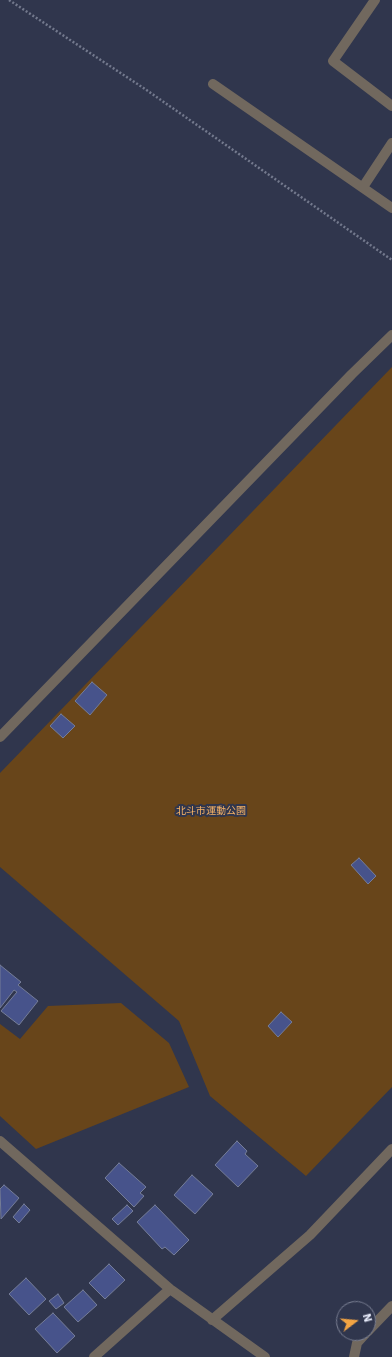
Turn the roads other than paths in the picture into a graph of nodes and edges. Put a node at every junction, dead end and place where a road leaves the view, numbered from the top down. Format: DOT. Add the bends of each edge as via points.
graph roads {
  1 [pos="375,0"];
  2 [pos="213,84"];
  3 [pos="392,106"];
  4 [pos="392,142"];
  5 [pos="363,187"];
  6 [pos="392,208"];
  7 [pos="392,335"];
  8 [pos="0,737"];
  9 [pos="0,1141"];
  10 [pos="392,1149"];
  11 [pos="170,1288"];
  12 [pos="392,1306"];
  13 [pos="212,1320"];
  14 [pos="376,1323"];
  15 [pos="359,1341"];
  16 [pos="94,1357"];
  17 [pos="264,1357"];
  18 [pos="354,1357"];
  1 -- 3 [label="street" via="333,61"];
  2 -- 5 [label="street"];
  4 -- 5 [label="street"];
  5 -- 6 [label="street"];
  7 -- 8 [label="street"];
  9 -- 11 [label="street"];
  10 -- 13 [label="street" via="310,1235"];
  11 -- 13 [label="street"];
  11 -- 16 [label="street"];
  12 -- 14 [label="street"];
  13 -- 17 [label="street"];
  15 -- 18 [label="street"];
}
